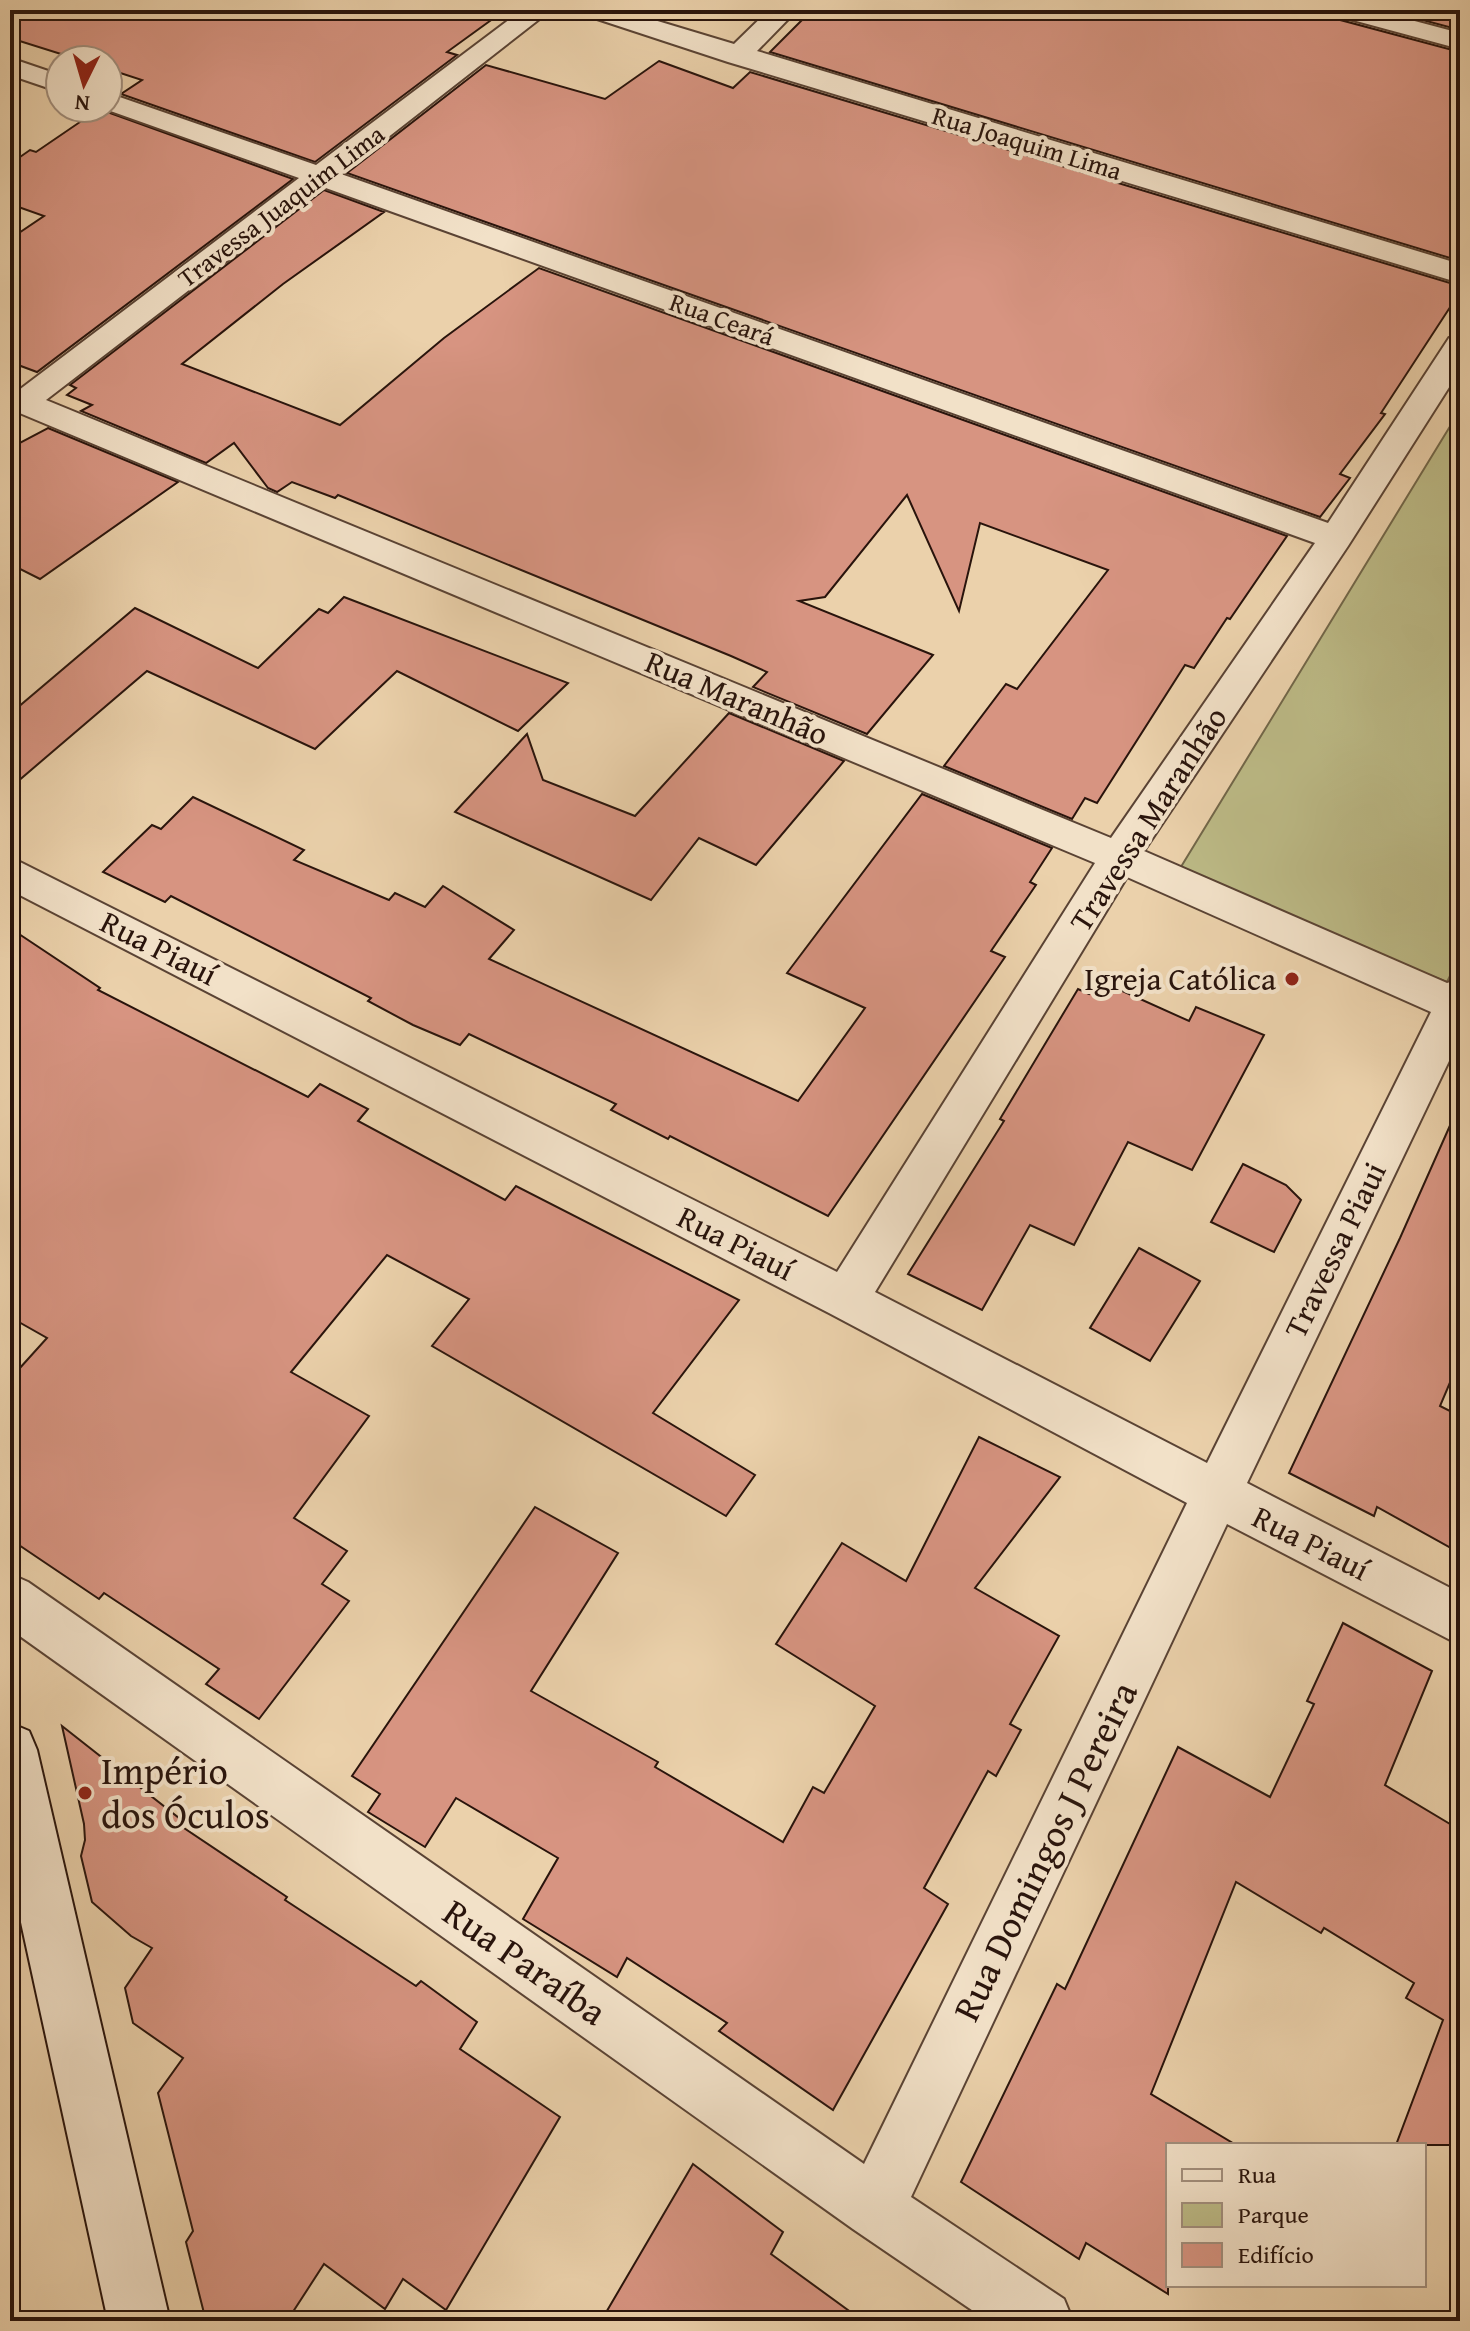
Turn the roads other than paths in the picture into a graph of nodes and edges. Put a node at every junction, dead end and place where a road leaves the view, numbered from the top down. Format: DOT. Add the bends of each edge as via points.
graph roads {
  1 [pos="538,10"];
  2 [pos="594,10"];
  3 [pos="784,10"];
  4 [pos="1343,10"];
  5 [pos="1460,41"];
  6 [pos="737,56"];
  7 [pos="10,66"];
  8 [pos="44,78"];
  9 [pos="124,107"];
  10 [pos="321,175"];
  11 [pos="1460,274"];
  12 [pos="1460,345"];
  13 [pos="17,400"];
  14 [pos="1336,538"];
  15 [pos="1119,857"];
  16 [pos="10,872"];
  17 [pos="1458,1002"];
  18 [pos="845,1299"];
  19 [pos="1216,1495"];
  20 [pos="10,1599"];
  21 [pos="1460,1620"];
  22 [pos="10,1750"];
  23 [pos="874,2208"];
  24 [pos="139,2321"];
  25 [pos="1042,2321"];
  1 -- 10 [label="street, Travessa Juaquim Lima"];
  2 -- 6 [label="street, Rua Joaquim Lima"];
  3 -- 6 [label="street"];
  4 -- 5 [label="street"];
  6 -- 11 [label="street, Rua Joaquim Lima"];
  7 -- 8 [label="street"];
  9 -- 10 [label="street, Rua Ceará"];
  10 -- 13 [label="street, Travessa Juaquim Lima"];
  10 -- 14 [label="street, Rua Ceará"];
  12 -- 14 [label="street, Travessa Maranhão"];
  13 -- 15 [label="street, Rua Maranhão"];
  14 -- 15 [label="street, Travessa Maranhão"];
  15 -- 17 [label="street, Rua Maranhão"];
  15 -- 18 [label="street, Travessa Maranhão"];
  16 -- 18 [label="street, Rua Piauí"];
  17 -- 19 [label="street, Travessa Piaui"];
  18 -- 19 [label="street, Rua Piauí"];
  19 -- 21 [label="street, Rua Piauí"];
  19 -- 23 [label="street, Rua Domingos J Pereira"];
  20 -- 23 [label="street, Rua Paraíba"];
  22 -- 24 [label="street"];
  23 -- 25 [label="street, Rua Paraíba"];
}
